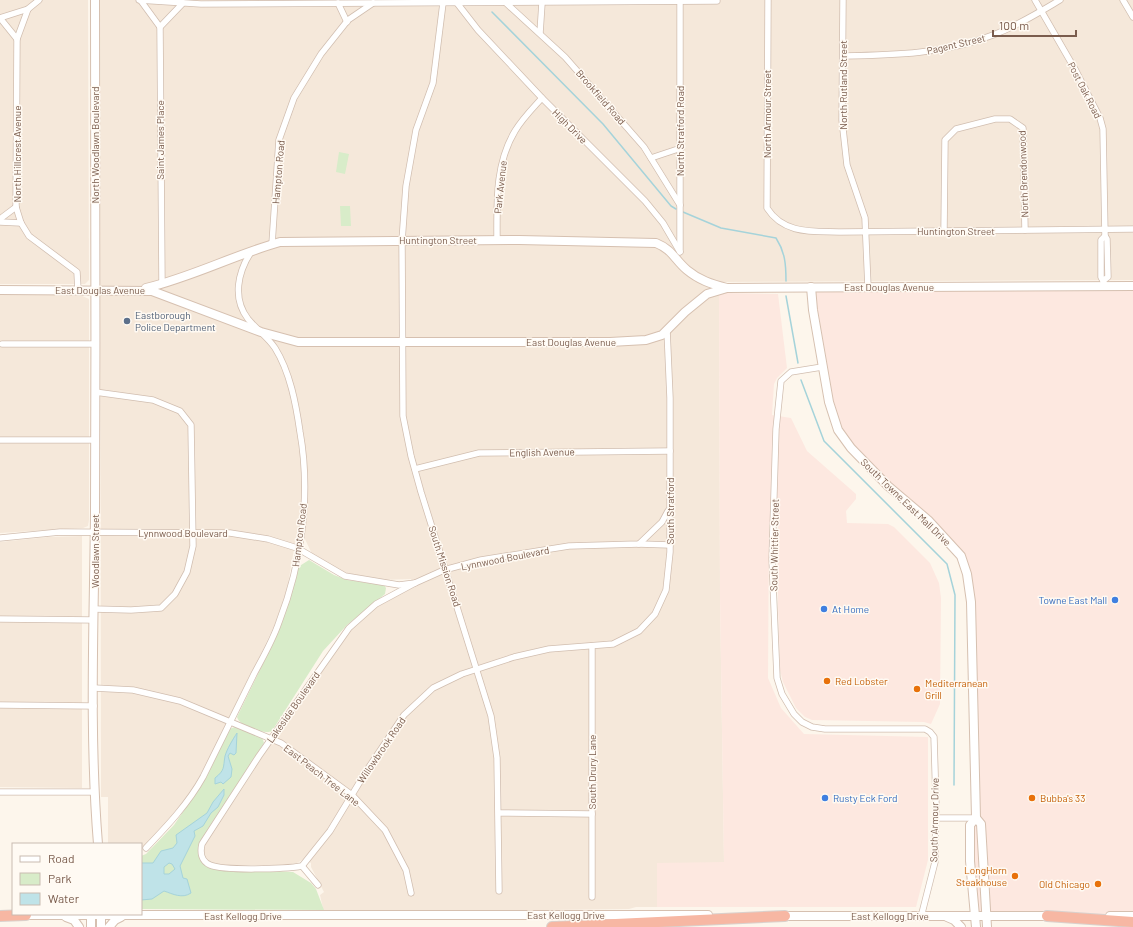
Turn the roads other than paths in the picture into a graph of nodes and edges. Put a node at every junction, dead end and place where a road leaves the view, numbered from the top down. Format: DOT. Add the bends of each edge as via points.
graph roads {
  1 [pos="39,0"];
  2 [pos="95,0"];
  3 [pos="379,0"];
  4 [pos="768,0"];
  5 [pos="843,0"];
  6 [pos="1035,0"];
  7 [pos="1060,0"];
  8 [pos="1123,0"];
  9 [pos="140,1"];
  10 [pos="680,1"];
  11 [pos="718,1"];
  12 [pos="462,2"];
  13 [pos="184,3"];
  14 [pos="338,3"];
  15 [pos="374,3"];
  16 [pos="443,3"];
  17 [pos="506,3"];
  18 [pos="542,3"];
  19 [pos="28,9"];
  20 [pos="1042,11"];
  21 [pos="1133,17"];
  22 [pos="0,18"];
  23 [pos="347,22"];
  24 [pos="160,27"];
  25 [pos="540,33"];
  26 [pos="17,39"];
  27 [pos="843,56"];
  28 [pos="542,98"];
  29 [pos="681,148"];
  30 [pos="651,158"];
  31 [pos="680,205"];
  32 [pos="16,207"];
  33 [pos="0,220"];
  34 [pos="21,223"];
  35 [pos="781,223"];
  36 [pos="1133,229"];
  37 [pos="1025,230"];
  38 [pos="944,231"];
  39 [pos="866,232"];
  40 [pos="1105,233"];
  41 [pos="402,240"];
  42 [pos="497,240"];
  43 [pos="272,244"];
  44 [pos="252,250"];
  45 [pos="680,252"];
  46 [pos="680,262"];
  47 [pos="1104,283"];
  48 [pos="162,284"];
  49 [pos="1133,286"];
  50 [pos="811,287"];
  51 [pos="868,287"];
  52 [pos="727,288"];
  53 [pos="0,290"];
  54 [pos="78,290"];
  55 [pos="96,290"];
  56 [pos="140,290"];
  57 [pos="666,330"];
  58 [pos="261,332"];
  59 [pos="402,342"];
  60 [pos="2,344"];
  61 [pos="96,344"];
  62 [pos="822,367"];
  63 [pos="96,392"];
  64 [pos="0,440"];
  65 [pos="95,440"];
  66 [pos="670,451"];
  67 [pos="415,469"];
  68 [pos="669,506"];
  69 [pos="95,532"];
  70 [pos="192,532"];
  71 [pos="0,538"];
  72 [pos="638,544"];
  73 [pos="670,545"];
  74 [pos="299,550"];
  75 [pos="445,570"];
  76 [pos="415,583"];
  77 [pos="94,609"];
  78 [pos="0,620"];
  79 [pos="94,620"];
  80 [pos="592,646"];
  81 [pos="477,669"];
  82 [pos="94,688"];
  83 [pos="0,705"];
  84 [pos="94,706"];
  85 [pos="230,722"];
  86 [pos="922,729"];
  87 [pos="271,739"];
  88 [pos="0,792"];
  89 [pos="95,792"];
  90 [pos="352,795"];
  91 [pos="95,812"];
  92 [pos="499,813"];
  93 [pos="592,814"];
  94 [pos="936,818"];
  95 [pos="976,818"];
  96 [pos="93,843"];
  97 [pos="98,843"];
  98 [pos="146,848"];
  99 [pos="302,866"];
  100 [pos="318,885"];
  101 [pos="499,891"];
  102 [pos="411,893"];
  103 [pos="592,897"];
  104 [pos="0,915"];
  105 [pos="91,915"];
  106 [pos="101,915"];
  107 [pos="26,916"];
  108 [pos="62,916"];
  109 [pos="124,916"];
  110 [pos="785,916"];
  111 [pos="946,916"];
  112 [pos="975,916"];
  113 [pos="986,916"];
  114 [pos="1047,916"];
  115 [pos="1133,916"];
  116 [pos="921,917"];
  117 [pos="1133,922"];
  118 [pos="79,927"];
  119 [pos="91,927"];
  120 [pos="101,927"];
  121 [pos="109,927"];
  122 [pos="552,927"];
  123 [pos="961,927"];
  124 [pos="976,927"];
  125 [pos="987,927"];
  1 -- 19 [label="street"];
  2 -- 55 [label="street, North Woodlawn Boulevard"];
  3 -- 15 [label="street, Hampton Road"];
  4 -- 35 [label="street, North Armour Street" via="767,208"];
  5 -- 27 [label="street, North Rutland Street"];
  6 -- 20 [label="street, Post Oak Road"];
  7 -- 20 [label="street, Pagent Street"];
  8 -- 21 [label="street"];
  9 -- 13 [label="street"];
  9 -- 24 [label="street"];
  10 -- 11 [label="street"];
  10 -- 18 [label="street"];
  10 -- 29 [label="street, North Stratford Road"];
  12 -- 16 [label="street"];
  12 -- 17 [label="street"];
  12 -- 28 [label="street, High Drive" via="478,30"];
  13 -- 14 [label="street"];
  13 -- 24 [label="street"];
  14 -- 15 [label="street"];
  14 -- 23 [label="street"];
  15 -- 16 [label="street"];
  15 -- 23 [label="street, Hampton Road"];
  16 -- 41 [label="street, South Mission Road" via="433,84 416,130 406,186"];
  17 -- 18 [label="street"];
  17 -- 25 [label="street, Brookfield Road"];
  18 -- 25 [label="street"];
  19 -- 22 [label="street"];
  19 -- 26 [label="street, North Hillcrest Avenue"];
  20 -- 27 [label="street, Pagent Street" via="992,36 952,47 906,55"];
  20 -- 40 [label="street, Post Oak Road" via="1100,118 1105,159"];
  22 -- 26 [label="street"];
  23 -- 43 [label="street, Hampton Road" via="321,54 294,98 280,140"];
  24 -- 48 [label="street, Saint James Place"];
  25 -- 30 [label="street, Brookfield Road" via="565,57"];
  26 -- 32 [label="street, North Hillcrest Avenue"];
  27 -- 39 [label="street, North Rutland Street" via="842,120 847,165 865,218"];
  28 -- 42 [label="street, Park Avenue" via="515,131 502,159"];
  28 -- 45 [label="street, High Drive" via="645,200 663,223"];
  29 -- 30 [label="street"];
  29 -- 31 [label="street, North Stratford Road"];
  30 -- 31 [label="street, Brookfield Road"];
  31 -- 45 [label="street, North Stratford Road"];
  32 -- 33 [label="street"];
  32 -- 34 [label="street, North Hillcrest Avenue"];
  33 -- 34 [label="street"];
  34 -- 54 [label="street, North Hillcrest Avenue" via="29,236 77,272"];
  35 -- 39 [label="street, Huntington Street" via="795,230"];
  36 -- 40 [label="street, Huntington Street"];
  37 -- 38 [label="street, Huntington Street"];
  37 -- 38 [label="street, North Brendonwood" via="1023,128 1010,119 995,119 956,129 945,140"];
  37 -- 40 [label="street, Huntington Street"];
  38 -- 39 [label="street, Huntington Street"];
  39 -- 51 [label="street, North Rutland Street"];
  40 -- 47 [label="street, Post Oak Road" via="1108,277"];
  41 -- 42 [label="street, Huntington Street"];
  41 -- 43 [label="street, Huntington Street"];
  41 -- 59 [label="street, South Mission Road"];
  42 -- 46 [label="street, Huntington Street" via="650,242 668,248"];
  43 -- 44 [label="street, Huntington Street"];
  44 -- 48 [label="street, Huntington Street"];
  44 -- 58 [label="street, Hampton Road" via="238,280 238,298 249,320"];
  45 -- 46 [label="street, North Stratford Road"];
  46 -- 52 [label="street, Huntington Street" via="704,282"];
  47 -- 49 [label="street, East Douglas Avenue"];
  47 -- 51 [label="street, East Douglas Avenue"];
  48 -- 56 [label="street, Huntington Street"];
  50 -- 51 [label="street, East Douglas Avenue"];
  50 -- 52 [label="street, East Douglas Avenue"];
  50 -- 62 [label="street, South Towne East Mall Drive"];
  52 -- 57 [label="street, East Douglas Avenue" via="707,294"];
  53 -- 54 [label="street, East Douglas Avenue"];
  54 -- 55 [label="street, East Douglas Avenue"];
  55 -- 56 [label="street, East Douglas Avenue"];
  55 -- 61 [label="street, Woodlawn Street"];
  56 -- 58 [label="street, East Douglas Avenue" via="152,291"];
  57 -- 59 [label="street, East Douglas Avenue" via="662,335 646,340 610,342"];
  57 -- 66 [label="street, South Stratford"];
  58 -- 59 [label="street, East Douglas Avenue" via="298,342"];
  58 -- 74 [label="street, Hampton Road" via="275,348 282,363 291,388 301,433 304,488"];
  59 -- 67 [label="street, South Mission Road" via="403,416"];
  60 -- 61 [label="street"];
  61 -- 63 [label="street, Woodlawn Street"];
  62 -- 86 [label="street, South Whittier Street" via="791,372 781,381 776,430 772,559 777,678 782,694 794,714 807,725 825,729"];
  62 -- 95 [label="street, South Towne East Mall Drive" via="828,402 838,430 851,448 888,486 928,520 961,556 967,574 971,602"];
  63 -- 65 [label="street, Woodlawn Street"];
  63 -- 70 [label="street" via="153,400 180,411 187,419 191,425"];
  64 -- 65 [label="street"];
  65 -- 69 [label="street, Woodlawn Street"];
  66 -- 67 [label="street, English Avenue" via="479,453"];
  66 -- 68 [label="street, South Stratford"];
  67 -- 75 [label="street, South Mission Road"];
  68 -- 72 [label="street" via="662,522"];
  68 -- 73 [label="street, South Stratford"];
  69 -- 70 [label="street, Lynnwood Boulevard"];
  69 -- 71 [label="street, Lynnwood Boulevard"];
  69 -- 77 [label="street, Woodlawn Street"];
  70 -- 74 [label="street, Lynnwood Boulevard" via="230,533 268,539"];
  70 -- 77 [label="street" via="187,572 175,594 161,608"];
  72 -- 73 [label="street, Lynnwood Boulevard"];
  72 -- 75 [label="street, Lynnwood Boulevard" via="569,546 480,560"];
  73 -- 80 [label="street, South Stratford" via="666,590 655,614 631,636 613,644"];
  74 -- 76 [label="street, Lynnwood Boulevard" via="345,576 399,585"];
  74 -- 85 [label="street, Hampton Road" via="279,623"];
  75 -- 76 [label="street, Lynnwood Boulevard"];
  75 -- 81 [label="street, South Mission Road"];
  76 -- 87 [label="street, Lakeside Boulevard" via="376,604 348,628"];
  77 -- 79 [label="street, Woodlawn Street"];
  78 -- 79 [label="street"];
  79 -- 82 [label="street, Woodlawn Street"];
  80 -- 81 [label="street, Willowbrook Road" via="549,649"];
  80 -- 93 [label="street, South Drury Lane"];
  81 -- 90 [label="street, Willowbrook Road" via="433,688 404,715"];
  81 -- 92 [label="street, South Mission Road" via="491,716 497,758"];
  82 -- 84 [label="street, Woodlawn Street"];
  82 -- 85 [label="street, East Peach Tree Lane" via="133,690 172,699"];
  83 -- 84 [label="street"];
  84 -- 89 [label="street, Woodlawn Street"];
  85 -- 87 [label="street, East Peach Tree Lane"];
  85 -- 98 [label="street, Hampton Road" via="195,790 174,818"];
  86 -- 94 [label="street, South Armour Drive" via="934,737"];
  87 -- 90 [label="street, East Peach Tree Lane" via="307,760"];
  87 -- 99 [label="street, Lakeside Boulevard" via="202,844 201,856 210,865 222,867"];
  88 -- 89 [label="street"];
  89 -- 91 [label="street, Woodlawn Street"];
  90 -- 99 [label="street, Willowbrook Road" via="330,831"];
  90 -- 102 [label="street, East Peach Tree Lane" via="385,830 406,870"];
  91 -- 96 [label="street, Woodlawn Street"];
  91 -- 97 [label="street, Woodlawn Street"];
  92 -- 93 [label="street"];
  92 -- 101 [label="street, South Mission Road"];
  93 -- 103 [label="street, South Drury Lane"];
  94 -- 95 [label="street"];
  94 -- 116 [label="street, South Armour Drive" via="935,862"];
  95 -- 112 [label="street, South Towne East Mall Drive" via="970,825"];
  95 -- 113 [label="street, South Towne East Mall Drive" via="981,824"];
  99 -- 100 [label="street"];
  104 -- 107 [label="highway"];
  105 -- 106 [label="street, East Kellogg Drive"];
  105 -- 108 [label="street, East Kellogg Drive"];
  105 -- 119 [label="street"];
  106 -- 109 [label="street, East Kellogg Drive"];
  106 -- 120 [label="street"];
  107 -- 108 [label="street, East Kellogg Drive"];
  108 -- 118 [label="street" via="74,920"];
  109 -- 110 [label="street, East Kellogg Drive"];
  109 -- 121 [label="street" via="115,920"];
  110 -- 116 [label="street, East Kellogg Drive"];
  110 -- 122 [label="highway"];
  111 -- 112 [label="street, East Kellogg Drive"];
  111 -- 116 [label="street, East Kellogg Drive"];
  111 -- 123 [label="street"];
  112 -- 113 [label="street, East Kellogg Drive"];
  112 -- 124 [label="street, South Towne East Mall Drive"];
  113 -- 114 [label="street, East Kellogg Drive"];
  113 -- 125 [label="street, South Towne East Mall Drive"];
  114 -- 115 [label="street, East Kellogg Drive"];
  114 -- 117 [label="highway"];
}
